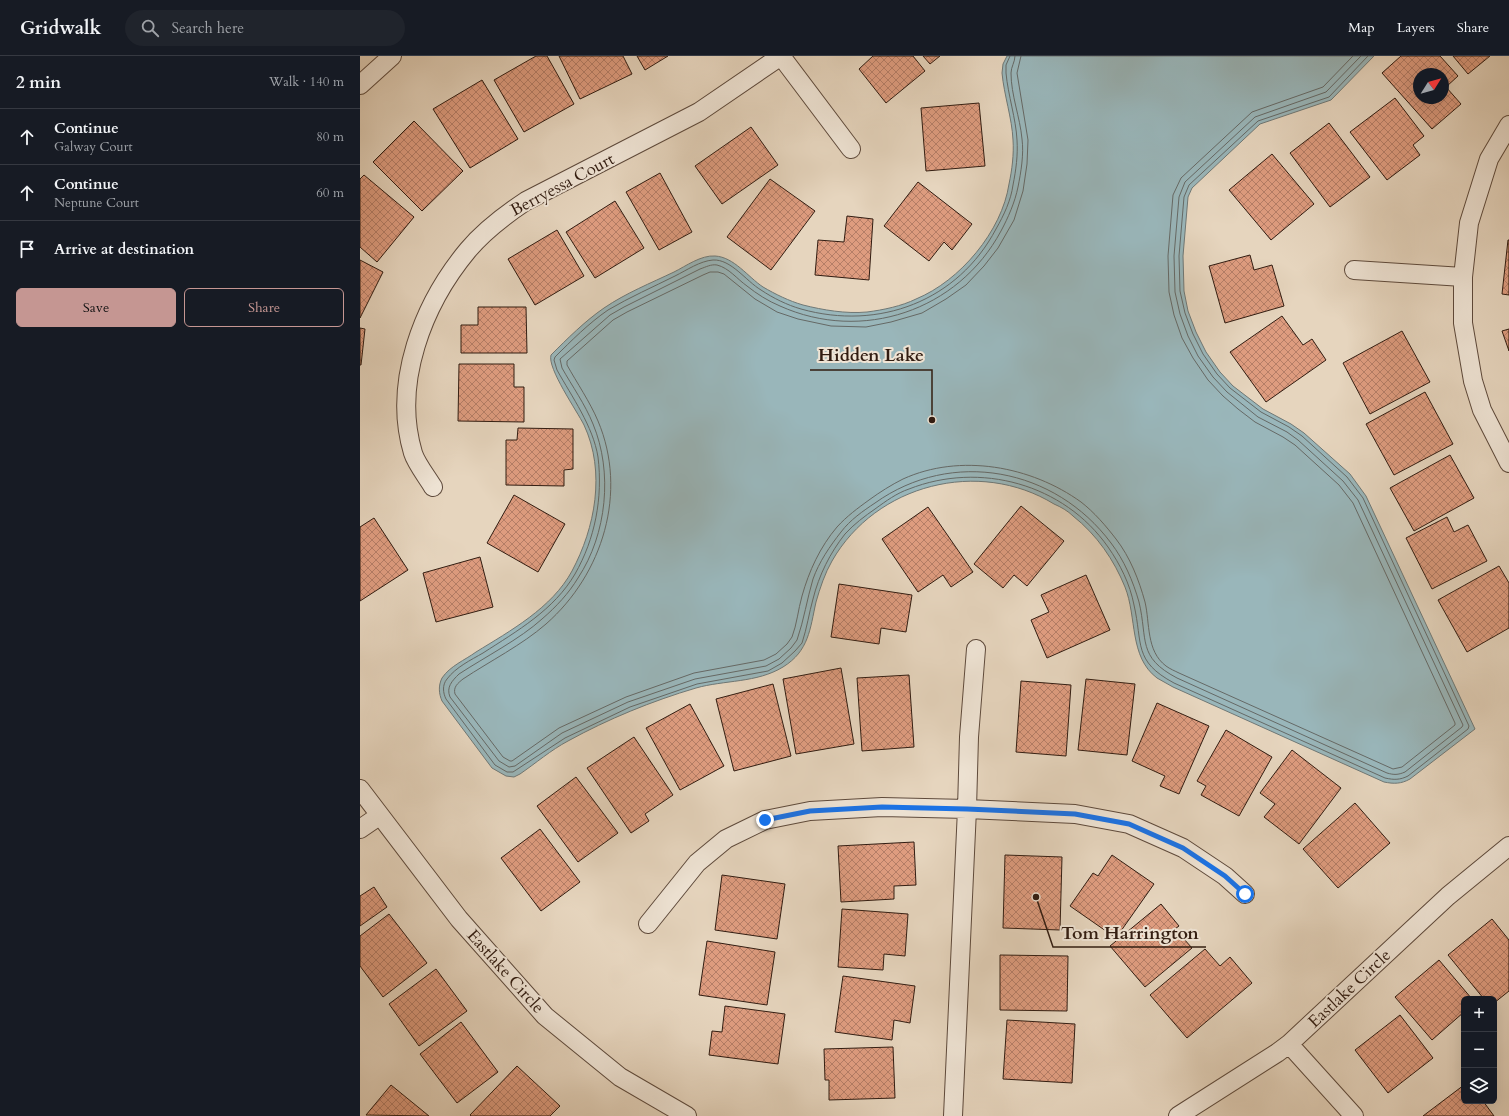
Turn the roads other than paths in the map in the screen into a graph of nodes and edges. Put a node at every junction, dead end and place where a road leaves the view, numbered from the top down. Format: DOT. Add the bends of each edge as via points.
graph roads {
  1 [pos="392,56"];
  2 [pos="781,56"];
  3 [pos="360,85"];
  4 [pos="1509,125"];
  5 [pos="851,149"];
  6 [pos="1354,270"];
  7 [pos="1463,277"];
  8 [pos="1509,463"];
  9 [pos="433,487"];
  10 [pos="976,649"];
  11 [pos="360,789"];
  12 [pos="967,809"];
  13 [pos="379,816"];
  14 [pos="360,830"];
  15 [pos="1509,846"];
  16 [pos="1245,894"];
  17 [pos="648,924"];
  18 [pos="1289,1044"];
  19 [pos="687,1116"];
  20 [pos="953,1116"];
  21 [pos="1178,1116"];
  22 [pos="1354,1116"];
  1 -- 3 [label="street"];
  2 -- 5 [label="street"];
  2 -- 9 [label="street, Berryessa Court" via="699,112 526,201 502,217 468,250 442,288 417,339 407,382 406,420 413,455"];
  4 -- 7 [label="street" via="1489,159 1469,223"];
  6 -- 7 [label="street"];
  7 -- 8 [label="street" via="1463,323 1473,381 1482,410"];
  10 -- 12 [label="street" via="969,737"];
  11 -- 13 [label="street, Eastlake Circle"];
  12 -- 16 [label="street" via="1075,814 1129,824 1183,848 1225,876"];
  12 -- 17 [label="street" via="882,807 810,811 765,820 726,839 697,863"];
  12 -- 20 [label="street"];
  13 -- 14 [label="street"];
  13 -- 19 [label="street, Eastlake Circle" via="459,919 545,1016 620,1077"];
  15 -- 18 [label="street, Eastlake Circle" via="1448,896"];
  18 -- 21 [label="street, Eastlake Circle"];
  18 -- 22 [label="street"];
}
